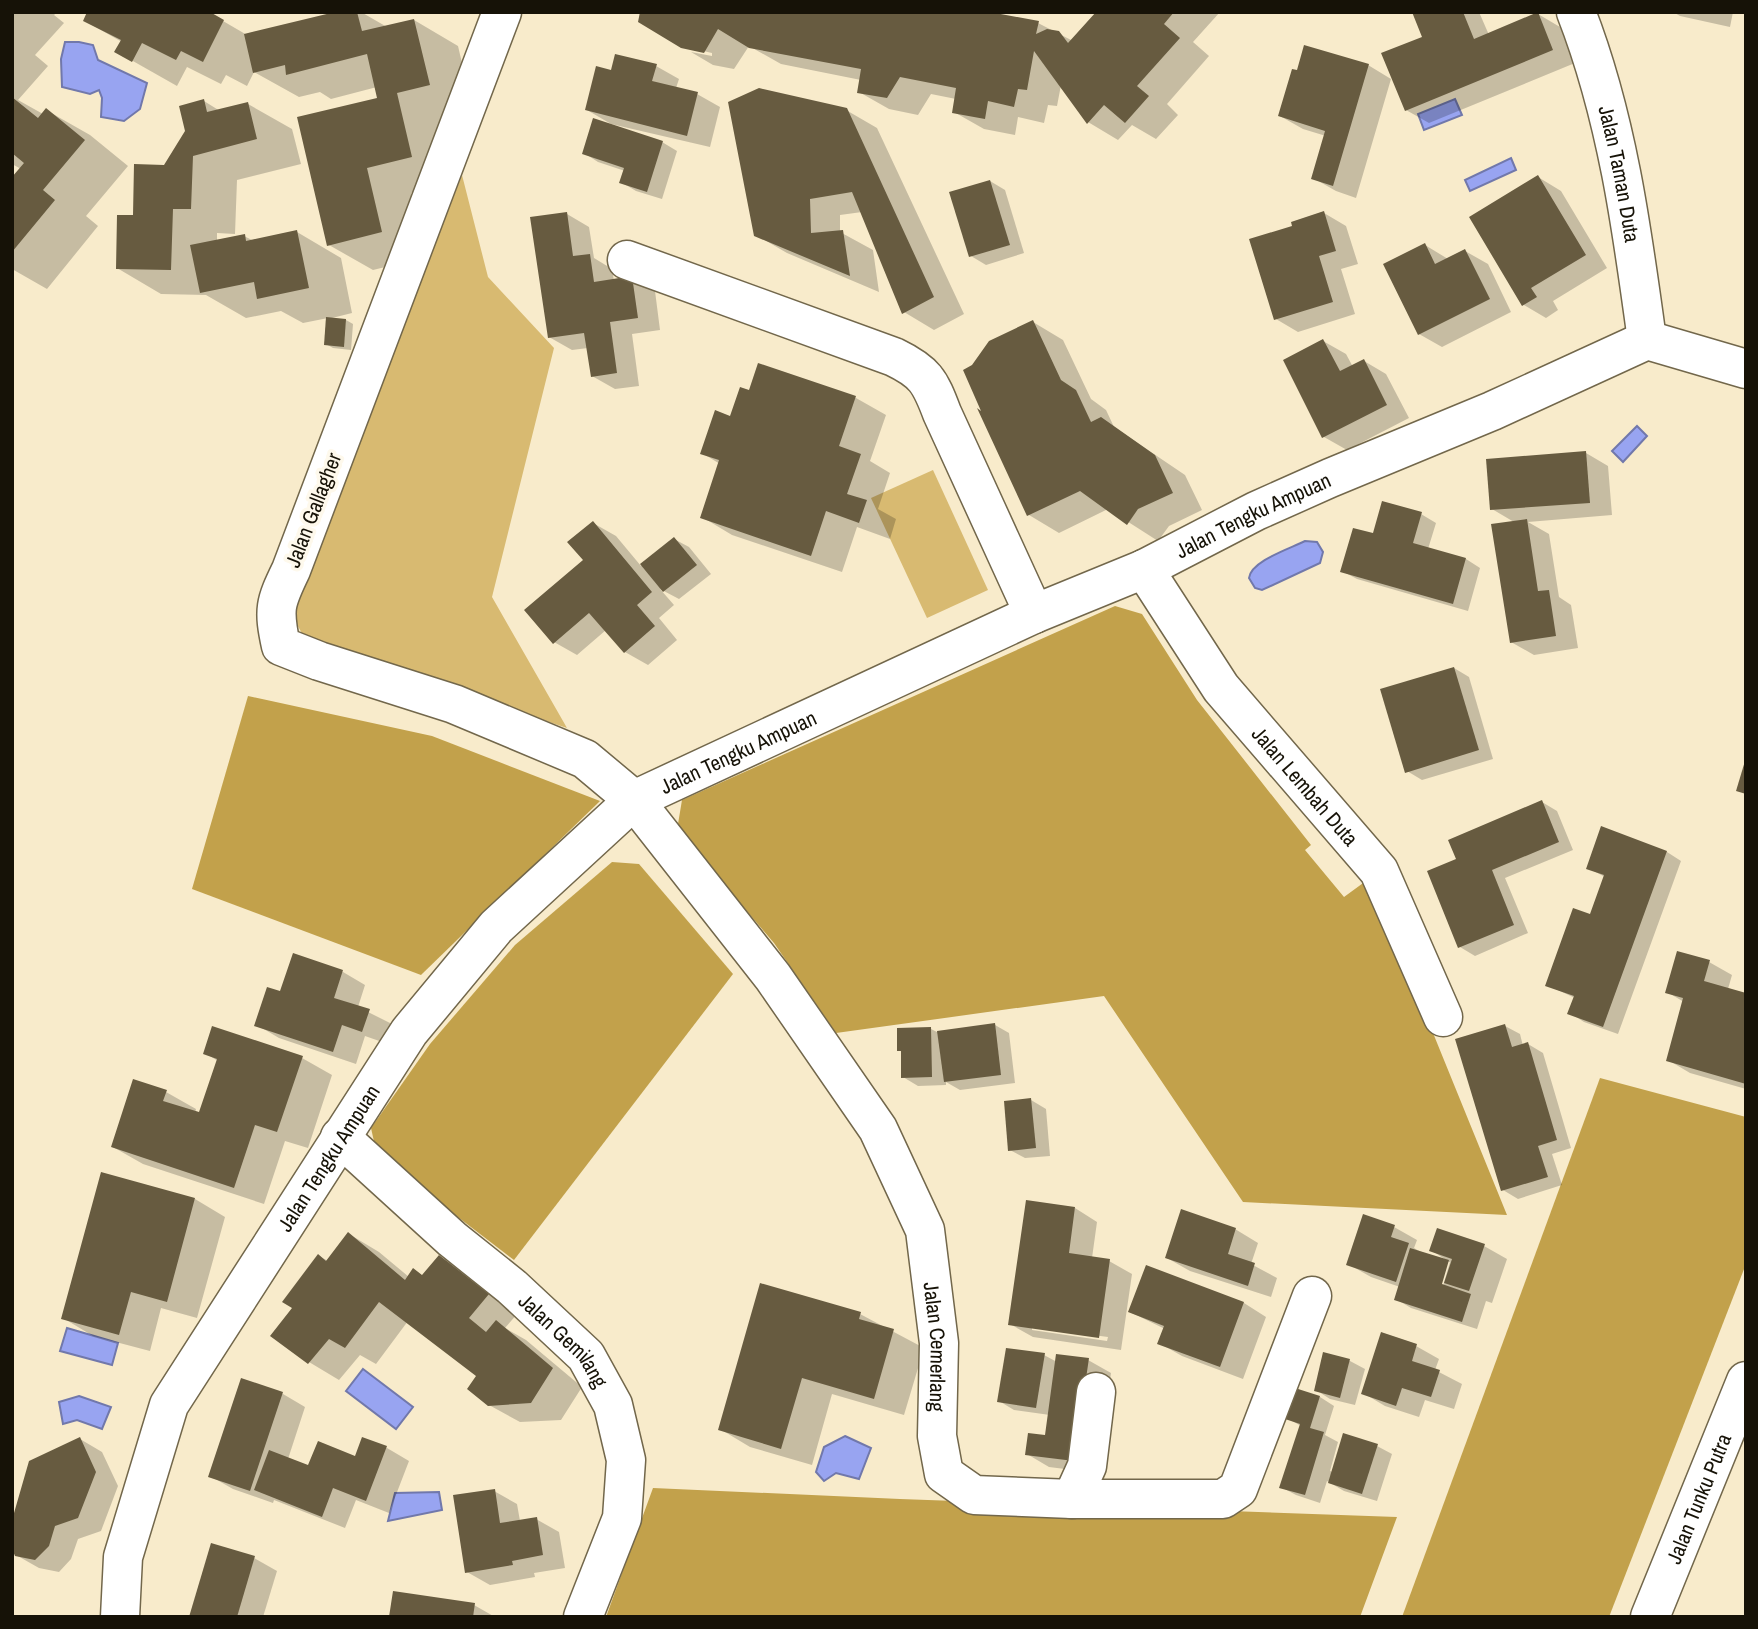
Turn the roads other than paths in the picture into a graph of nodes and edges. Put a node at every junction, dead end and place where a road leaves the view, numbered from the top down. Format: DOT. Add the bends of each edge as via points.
graph roads {
  1 [pos="502,12"];
  2 [pos="1576,12"];
  3 [pos="627,260"];
  4 [pos="1647,340"];
  5 [pos="1746,369"];
  6 [pos="1144,569"];
  7 [pos="1034,614"];
  8 [pos="634,800"];
  9 [pos="1443,1017"];
  10 [pos="340,1137"];
  11 [pos="1312,1296"];
  12 [pos="1746,1381"];
  13 [pos="1096,1392"];
  14 [pos="1072,1499"];
  15 [pos="120,1617"];
  16 [pos="583,1617"];
  17 [pos="1650,1617"];
  1 -- 8 [label="street, Jalan Gallagher" via="276,601 275,619 281,646 454,704 586,759"];
  2 -- 4 [label="street, Jalan Taman Duta" via="1609,114 1632,227"];
  3 -- 7 [label="street" via="913,366 932,384"];
  4 -- 5 [label="street"];
  4 -- 6 [label="street, Jalan Tengku Ampuan" via="1269,506"];
  6 -- 7 [label="street, Jalan Tengku Ampuan"];
  6 -- 9 [label="street, Jalan Lembah Duta" via="1221,688 1379,871"];
  7 -- 8 [label="street, Jalan Tengku Ampuan"];
  8 -- 10 [label="street, Jalan Tengku Ampuan" via="495,927 409,1032"];
  8 -- 14 [label="street, Jalan Cemerlang" via="773,977 878,1129 925,1230 939,1343 937,1436 944,1474 974,1495"];
  10 -- 15 [label="street, Jalan Tengku Ampuan" via="169,1405 124,1557"];
  10 -- 16 [label="street, Jalan Gemilang" via="586,1356 613,1405 626,1460 622,1518"];
  11 -- 14 [label="street, Jalan Cemerlang" via="1238,1489 1223,1499"];
  12 -- 17 [label="street, Jalan Tunku Putra"];
  13 -- 14 [label="street" via="1087,1466"];
}
